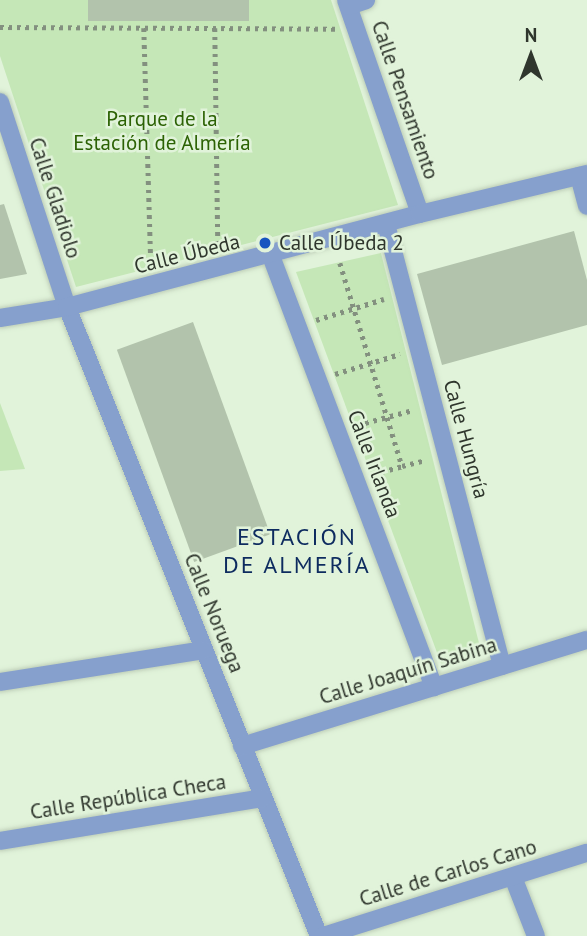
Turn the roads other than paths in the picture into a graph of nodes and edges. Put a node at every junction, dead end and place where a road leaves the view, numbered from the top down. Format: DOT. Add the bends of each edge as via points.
graph roads {
  1 [pos="366,0"];
  2 [pos="347,3"];
  3 [pos="0,102"];
  4 [pos="583,175"];
  5 [pos="587,206"];
  6 [pos="420,214"];
  7 [pos="386,224"];
  8 [pos="271,256"];
  9 [pos="67,307"];
  10 [pos="0,317"];
  11 [pos="587,640"];
  12 [pos="204,650"];
  13 [pos="502,666"];
  14 [pos="0,682"];
  15 [pos="434,687"];
  16 [pos="242,746"];
  17 [pos="263,798"];
  18 [pos="0,841"];
  19 [pos="587,853"];
  20 [pos="513,877"];
  21 [pos="321,936"];
  22 [pos="536,936"];
  1 -- 2 [label="street"];
  2 -- 6 [label="street, Calle Pensamiento"];
  3 -- 9 [label="street, Calle Gladiolo"];
  4 -- 5 [label="street"];
  4 -- 6 [label="street, Calle Úbeda"];
  6 -- 7 [label="street, Calle Úbeda"];
  7 -- 8 [label="street, Calle Úbeda"];
  7 -- 13 [label="street, Calle Hungría"];
  8 -- 9 [label="street, Calle Úbeda"];
  8 -- 15 [label="street, Calle Irlanda"];
  9 -- 10 [label="street, Calle Úbeda"];
  9 -- 12 [label="street, Calle Noruega"];
  11 -- 13 [label="street, Calle Joaquín Sabina"];
  12 -- 14 [label="street"];
  12 -- 16 [label="street, Calle Noruega"];
  13 -- 15 [label="street, Calle Joaquín Sabina"];
  15 -- 16 [label="street, Calle Joaquín Sabina"];
  16 -- 17 [label="street, Calle Noruega"];
  17 -- 18 [label="street, Calle República Checa"];
  17 -- 21 [label="street, Calle Noruega"];
  19 -- 20 [label="street, Calle de Carlos Cano"];
  20 -- 21 [label="street, Calle de Carlos Cano"];
  20 -- 22 [label="street"];
}
